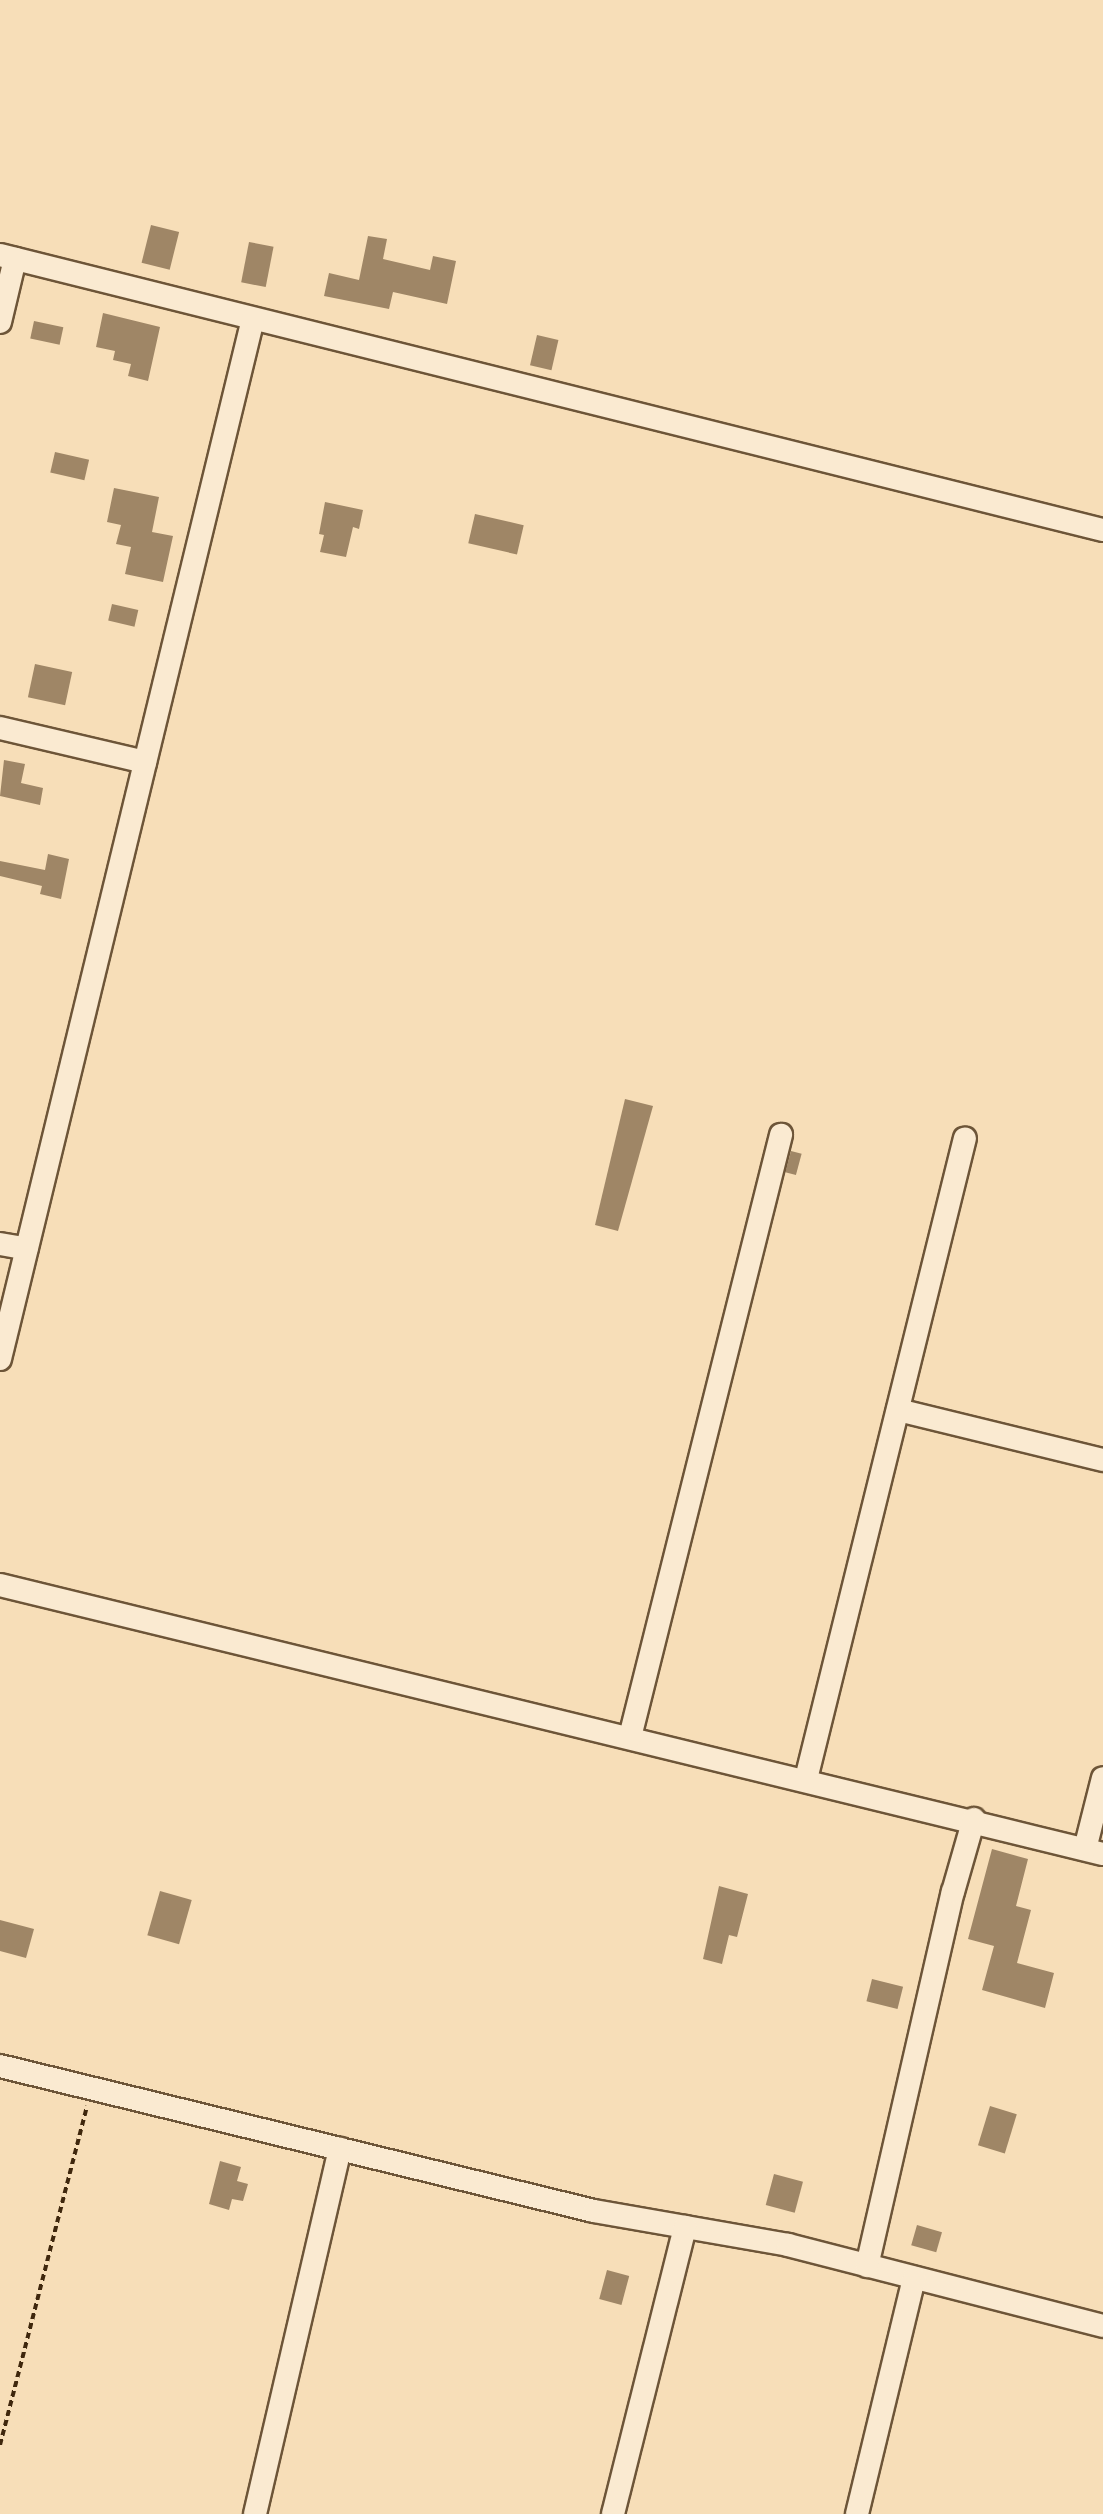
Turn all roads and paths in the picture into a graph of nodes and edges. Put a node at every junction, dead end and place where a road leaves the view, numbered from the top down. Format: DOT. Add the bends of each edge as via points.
graph roads {
  1 [pos="8,257"];
  2 [pos="253,319"];
  3 [pos="0,322"];
  4 [pos="1103,530"];
  5 [pos="0,728"];
  6 [pos="145,762"];
  7 [pos="781,1135"];
  8 [pos="965,1138"];
  9 [pos="0,1244"];
  10 [pos="27,1249"];
  11 [pos="0,1359"];
  12 [pos="898,1410"];
  13 [pos="1103,1460"];
  14 [pos="0,1585"];
  15 [pos="630,1737"];
  16 [pos="1103,1778"];
  17 [pos="806,1779"];
  18 [pos="974,1819"];
  19 [pos="1094,1851"];
  20 [pos="0,2066"];
  21 [pos="91,2088"];
  22 [pos="340,2149"];
  23 [pos="685,2227"];
  24 [pos="867,2266"];
  25 [pos="914,2278"];
  26 [pos="1103,2326"];
  27 [pos="0,2445"];
  28 [pos="255,2514"];
  29 [pos="613,2514"];
  30 [pos="857,2514"];
  1 -- 2 [label="street"];
  1 -- 3 [label="street"];
  2 -- 4 [label="street"];
  2 -- 6 [label="street"];
  5 -- 6 [label="street"];
  6 -- 10 [label="street"];
  7 -- 15 [label="street"];
  8 -- 12 [label="street"];
  9 -- 10 [label="street"];
  10 -- 11 [label="street"];
  12 -- 13 [label="street"];
  12 -- 17 [label="street"];
  14 -- 15 [label="street"];
  15 -- 17 [label="street"];
  16 -- 19 [label="street"];
  17 -- 18 [label="street"];
  18 -- 19 [label="street"];
  18 -- 24 [label="street"];
  20 -- 21 [label="street"];
  21 -- 22 [label="street"];
  21 -- 27 [label="path"];
  22 -- 23 [label="street" via="594,2211"];
  22 -- 28 [label="street"];
  23 -- 24 [label="street"];
  23 -- 29 [label="street"];
  24 -- 25 [label="street"];
  25 -- 26 [label="street"];
  25 -- 30 [label="street"];
}
